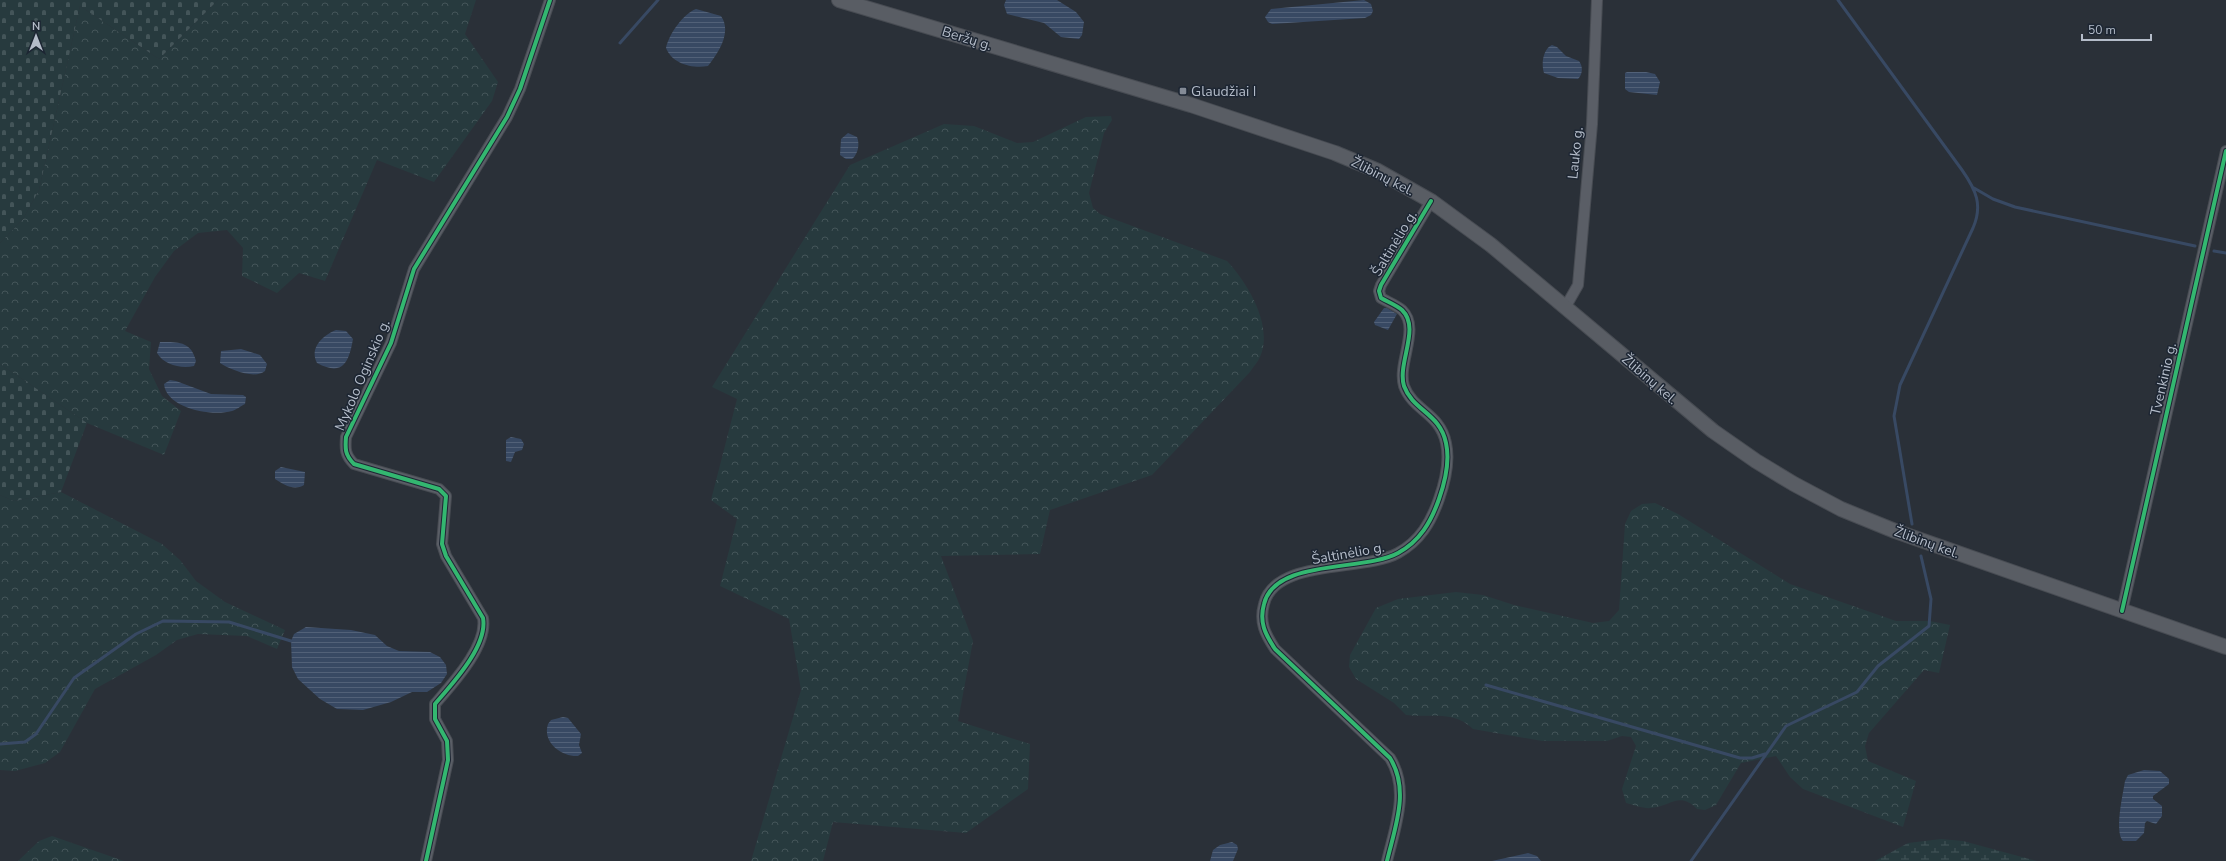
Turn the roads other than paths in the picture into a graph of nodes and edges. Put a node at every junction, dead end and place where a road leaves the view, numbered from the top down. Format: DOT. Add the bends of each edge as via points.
graph roads {
  1 [pos="550,0"];
  2 [pos="839,0"];
  3 [pos="1597,0"];
  4 [pos="1095,77"];
  5 [pos="2226,151"];
  6 [pos="1432,202"];
  7 [pos="1566,306"];
  8 [pos="2122,611"];
  9 [pos="2226,647"];
  10 [pos="426,861"];
  11 [pos="1387,861"];
  1 -- 10 [label="street, Mykolo Oginskio g." via="517,96 507,117 414,269 391,343 346,437 347,457 354,464 439,489 446,496 442,544 446,556 484,618 485,627 466,668 435,704 435,719 447,741 448,760"];
  2 -- 4 [label="main road, Beržų g."];
  3 -- 7 [label="street, Lauko g." via="1592,124 1578,285"];
  4 -- 6 [label="main road, Žlibinų kel." via="1198,107 1335,153 1378,171"];
  5 -- 8 [label="street, Tvenkinio g."];
  6 -- 7 [label="main road, Žlibinų kel." via="1491,245"];
  6 -- 11 [label="street, Šaltinėlio g." via="1379,291 1382,298 1403,311 1408,318 1409,338 1402,370 1406,392 1412,401 1438,423 1446,444 1446,470 1434,513 1426,529 1399,553 1365,564 1313,570 1282,580 1264,601 1262,613 1263,628 1275,649 1390,758 1397,769 1400,795"];
  7 -- 8 [label="main road, Žlibinų kel." via="1713,431 1794,484 1841,509 1895,531"];
  8 -- 9 [label="main road, Žlibinų kel."];
}
